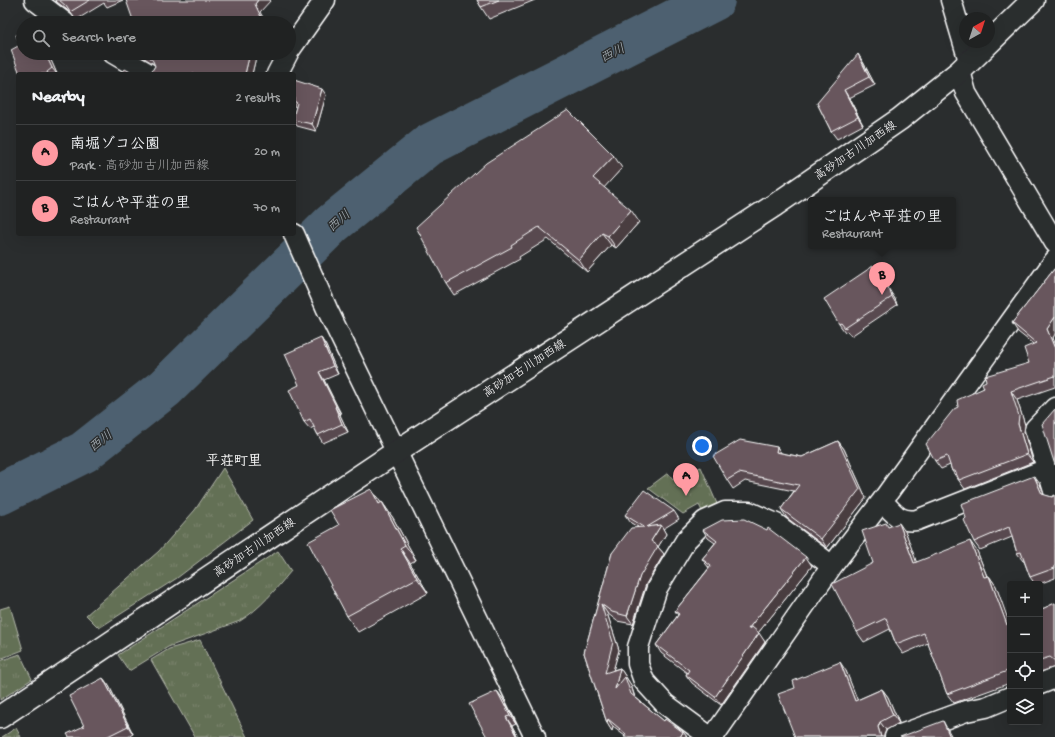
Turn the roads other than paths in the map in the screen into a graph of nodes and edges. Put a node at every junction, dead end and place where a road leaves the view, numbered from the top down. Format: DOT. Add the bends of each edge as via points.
graph roads {
  1 [pos="35,0"];
  2 [pos="325,0"];
  3 [pos="951,0"];
  4 [pos="1033,0"];
  5 [pos="56,16"];
  6 [pos="296,41"];
  7 [pos="124,60"];
  8 [pos="284,60"];
  9 [pos="964,66"];
  10 [pos="145,72"];
  11 [pos="278,72"];
  12 [pos="295,236"];
  13 [pos="1055,243"];
  14 [pos="1055,260"];
  15 [pos="1055,408"];
  16 [pos="396,452"];
  17 [pos="1047,469"];
  18 [pos="1055,494"];
  19 [pos="882,501"];
  20 [pos="832,566"];
  21 [pos="1055,678"];
  22 [pos="1043,683"];
  23 [pos="1007,698"];
  24 [pos="0,717"];
  25 [pos="535,737"];
  26 [pos="712,737"];
  27 [pos="895,737"];
  1 -- 5 [label="street"];
  2 -- 6 [label="street"];
  3 -- 9 [label="street"];
  4 -- 9 [label="main road, 高砂加古川加西線"];
  7 -- 10 [label="street"];
  8 -- 11 [label="street"];
  9 -- 13 [label="street" via="966,93"];
  9 -- 16 [label="main road, 高砂加古川加西線" via="900,119 834,165"];
  12 -- 16 [label="street"];
  14 -- 19 [label="street"];
  15 -- 17 [label="street" via="1035,429"];
  16 -- 24 [label="main road, 高砂加古川加西線"];
  16 -- 25 [label="street"];
  17 -- 18 [label="street"];
  17 -- 19 [label="street" via="917,520 906,522 898,518"];
  19 -- 20 [label="street"];
  20 -- 26 [label="street"];
  20 -- 26 [label="street" via="776,524 749,512 725,512 705,521 686,540 657,588 638,646 638,664 644,681 665,704"];
  21 -- 22 [label="street"];
  23 -- 27 [label="street"];
}
